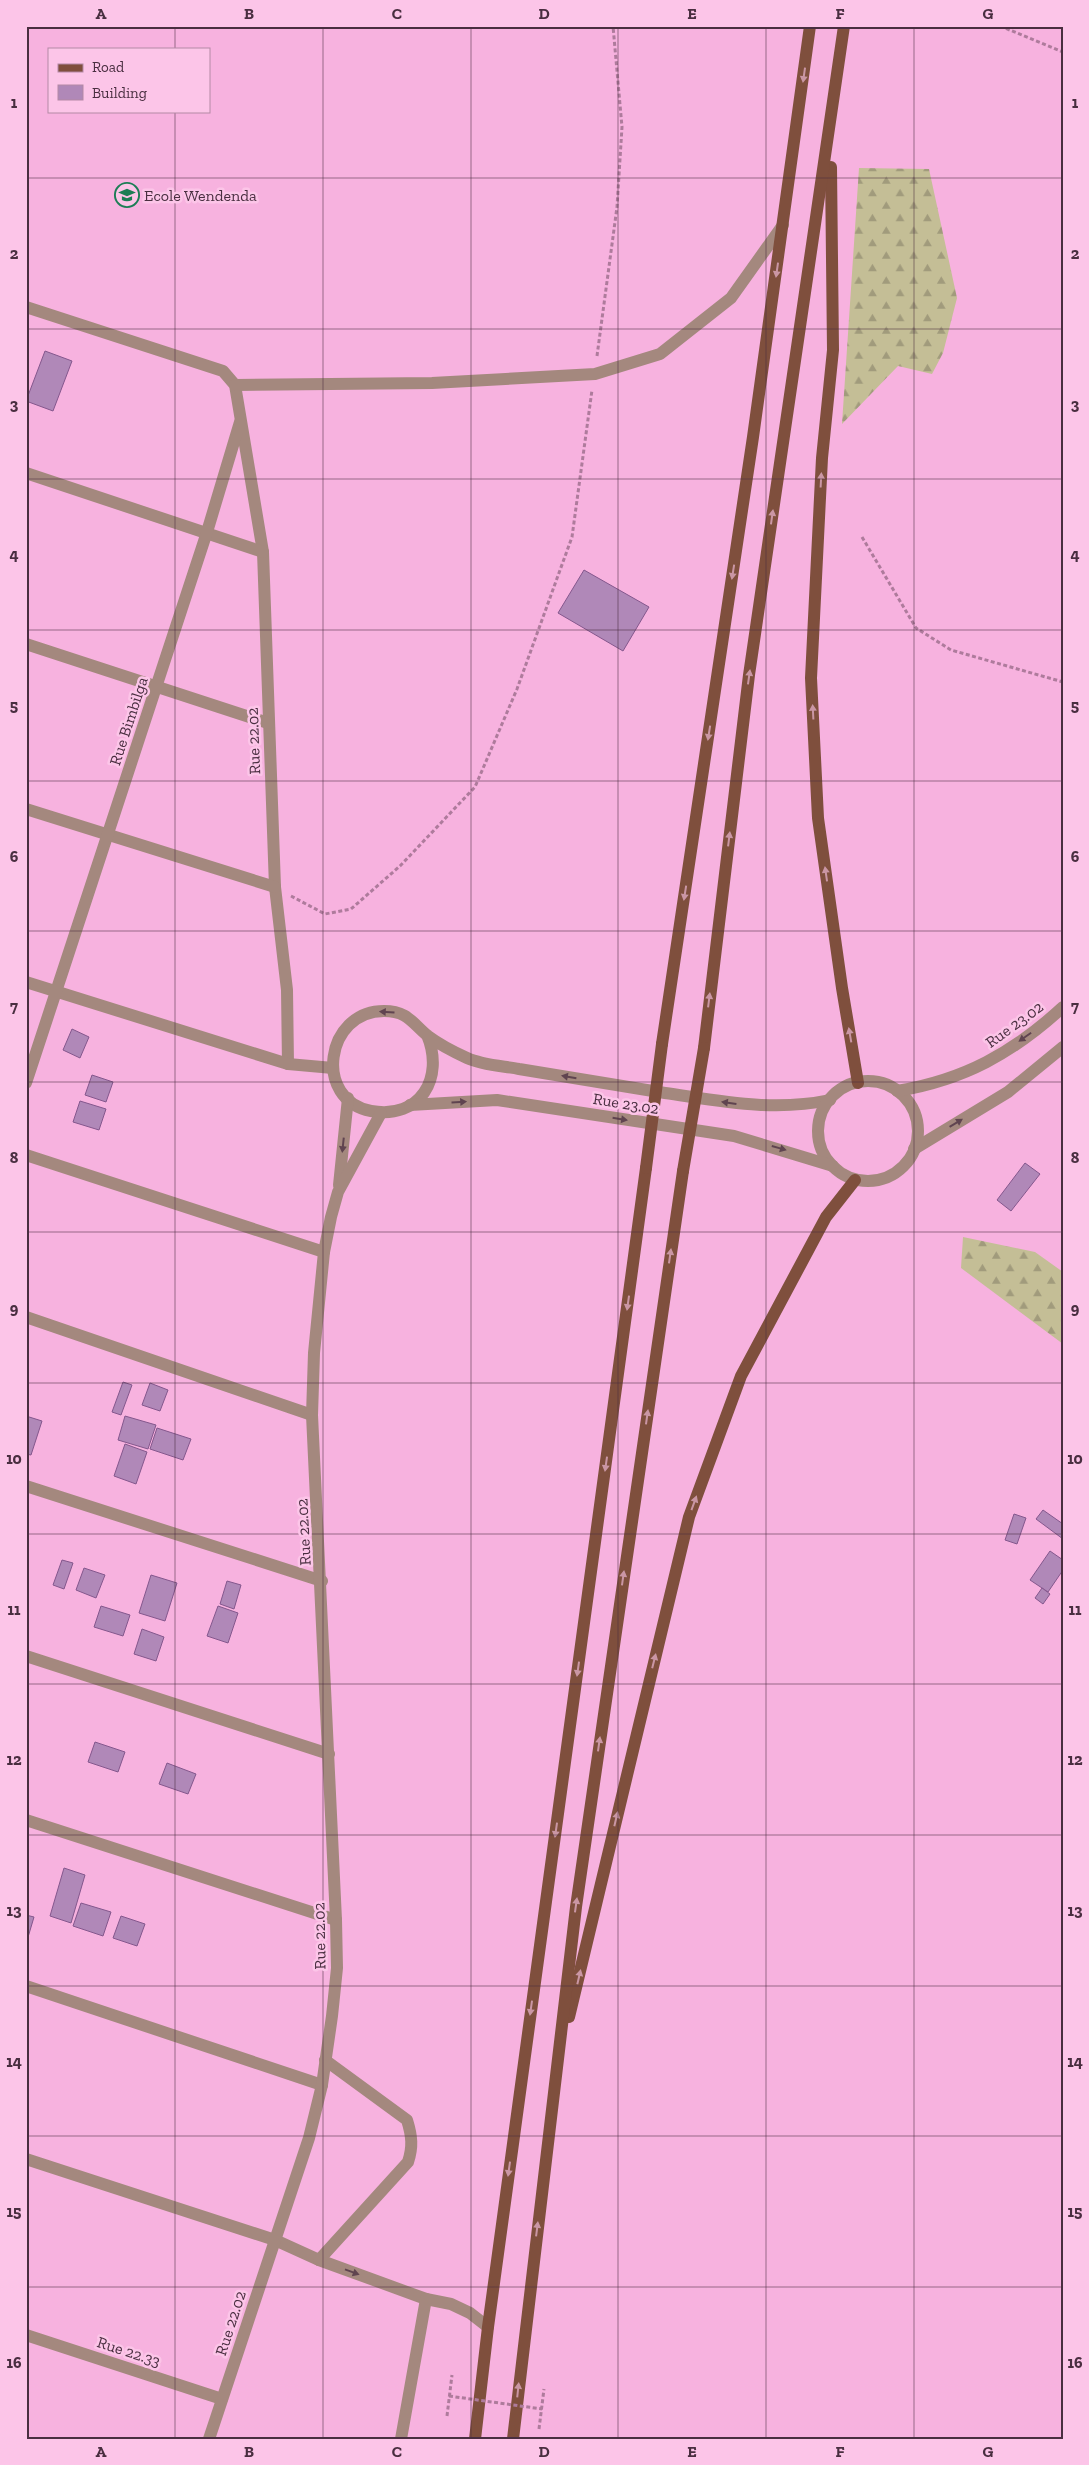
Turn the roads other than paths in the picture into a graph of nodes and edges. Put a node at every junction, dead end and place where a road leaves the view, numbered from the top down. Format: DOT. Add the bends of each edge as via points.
graph roads {
  1 [pos="810,26"];
  2 [pos="844,26"];
  3 [pos="831,127"];
  4 [pos="783,225"];
  5 [pos="26,307"];
  6 [pos="235,384"];
  7 [pos="241,418"];
  8 [pos="26,473"];
  9 [pos="208,532"];
  10 [pos="262,552"];
  11 [pos="26,644"];
  12 [pos="157,687"];
  13 [pos="268,723"];
  14 [pos="26,810"];
  15 [pos="107,836"];
  16 [pos="276,887"];
  17 [pos="26,982"];
  18 [pos="56,992"];
  19 [pos="1063,1007"];
  20 [pos="427,1035"];
  21 [pos="1063,1047"];
  22 [pos="288,1064"];
  23 [pos="332,1068"];
  24 [pos="858,1083"];
  25 [pos="26,1084"];
  26 [pos="897,1092"];
  27 [pos="348,1098"];
  28 [pos="830,1100"];
  29 [pos="410,1105"];
  30 [pos="381,1113"];
  31 [pos="914,1149"];
  32 [pos="26,1155"];
  33 [pos="833,1166"];
  34 [pos="855,1180"];
  35 [pos="338,1192"];
  36 [pos="324,1252"];
  37 [pos="26,1317"];
  38 [pos="312,1415"];
  39 [pos="26,1486"];
  40 [pos="322,1581"];
  41 [pos="26,1656"];
  42 [pos="329,1754"];
  43 [pos="26,1820"];
  44 [pos="336,1920"];
  45 [pos="26,1986"];
  46 [pos="325,2060"];
  47 [pos="555,2075"];
  48 [pos="322,2085"];
  49 [pos="26,2159"];
  50 [pos="274,2240"];
  51 [pos="319,2260"];
  52 [pos="426,2299"];
  53 [pos="488,2328"];
  54 [pos="26,2335"];
  55 [pos="222,2399"];
  56 [pos="209,2439"];
  57 [pos="400,2439"];
  58 [pos="475,2439"];
  59 [pos="513,2439"];
  1 -- 4 [label="main road, one-way"];
  2 -- 3 [label="main road"];
  24 -- 3 [label="main road, one-way" via="818,818 811,678 822,458 833,350"];
  47 -- 3 [label="main road, one-way, bridge" via="576,1907 683,1171 704,1048 749,675"];
  4 -- 6 [label="street" via="731,298 660,354 595,374 432,383"];
  4 -- 53 [label="main road, one-way, bridge" via="662,1044"];
  5 -- 6 [label="street" via="222,371"];
  6 -- 7 [label="street, Rue Bimbilga"];
  7 -- 9 [label="street, Rue Bimbilga"];
  7 -- 10 [label="street, Rue 22.02"];
  8 -- 9 [label="street"];
  9 -- 10 [label="street"];
  9 -- 12 [label="street, Rue Bimbilga"];
  10 -- 13 [label="street, Rue 22.02"];
  11 -- 12 [label="street"];
  12 -- 13 [label="street"];
  12 -- 15 [label="street, Rue Bimbilga"];
  13 -- 16 [label="street, Rue 22.02"];
  14 -- 15 [label="street"];
  15 -- 16 [label="street"];
  15 -- 18 [label="street, Rue Bimbilga"];
  16 -- 22 [label="street, Rue 22.02" via="287,990"];
  17 -- 18 [label="street"];
  18 -- 22 [label="street"];
  18 -- 25 [label="street, Rue Bimbilga"];
  19 -- 26 [label="street, Rue 23.02, one-way" via="988,1063 928,1086"];
  20 -- 23 [label="street, Rue 23.02, one-way" via="416,1022 401,1014 384,1011 367,1014 351,1022 340,1035 333,1051"];
  28 -- 20 [label="street, Rue 23.02, one-way" via="801,1106 735,1104 582,1080 470,1060"];
  20 -- 29 [label="street, Rue 23.02" via="434,1051 434,1068 422,1096"];
  31 -- 21 [label="street, one-way" via="1008,1092"];
  22 -- 23 [label="street"];
  23 -- 27 [label="street" via="336,1082"];
  24 -- 26 [label="street" via="874,1082 890,1086"];
  24 -- 28 [label="street, Rue 23.02" via="842,1089"];
  26 -- 31 [label="street" via="914,1110 918,1126"];
  27 -- 30 [label="street" via="366,1110"];
  27 -- 35 [label="street, one-way"];
  28 -- 33 [label="street, Rue 23.02" via="821,1115 818,1131 821,1147"];
  29 -- 30 [label="street, Rue 23.02"];
  29 -- 33 [label="street, Rue 23.02, one-way" via="497,1100 734,1136"];
  30 -- 35 [label="street"];
  31 -- 34 [label="street" via="900,1169 886,1178"];
  32 -- 36 [label="street"];
  33 -- 34 [label="street, Rue 23.02"];
  47 -- 34 [label="main road, one-way" via="689,1517 741,1376 826,1217"];
  35 -- 36 [label="street"];
  36 -- 38 [label="street" via="314,1353"];
  37 -- 38 [label="street"];
  38 -- 40 [label="street, Rue 22.02"];
  39 -- 40 [label="street"];
  40 -- 42 [label="street, Rue 22.02"];
  41 -- 42 [label="street"];
  42 -- 44 [label="street, Rue 22.02"];
  43 -- 44 [label="street"];
  44 -- 46 [label="street, Rue 22.02" via="336,1968"];
  45 -- 48 [label="street"];
  46 -- 48 [label="street, Rue 22.02"];
  46 -- 51 [label="street" via="407,2120 412,2150 408,2162"];
  59 -- 47 [label="main road, one-way"];
  48 -- 50 [label="street, Rue 22.02" via="309,2138"];
  49 -- 50 [label="street"];
  50 -- 51 [label="street"];
  50 -- 55 [label="street, Rue 22.02"];
  51 -- 52 [label="street, one-way"];
  52 -- 53 [label="street" via="464,2310"];
  52 -- 57 [label="street"];
  53 -- 58 [label="main road"];
  54 -- 55 [label="street, Rue 22.33"];
  55 -- 56 [label="street, Rue 22.02"];
}
